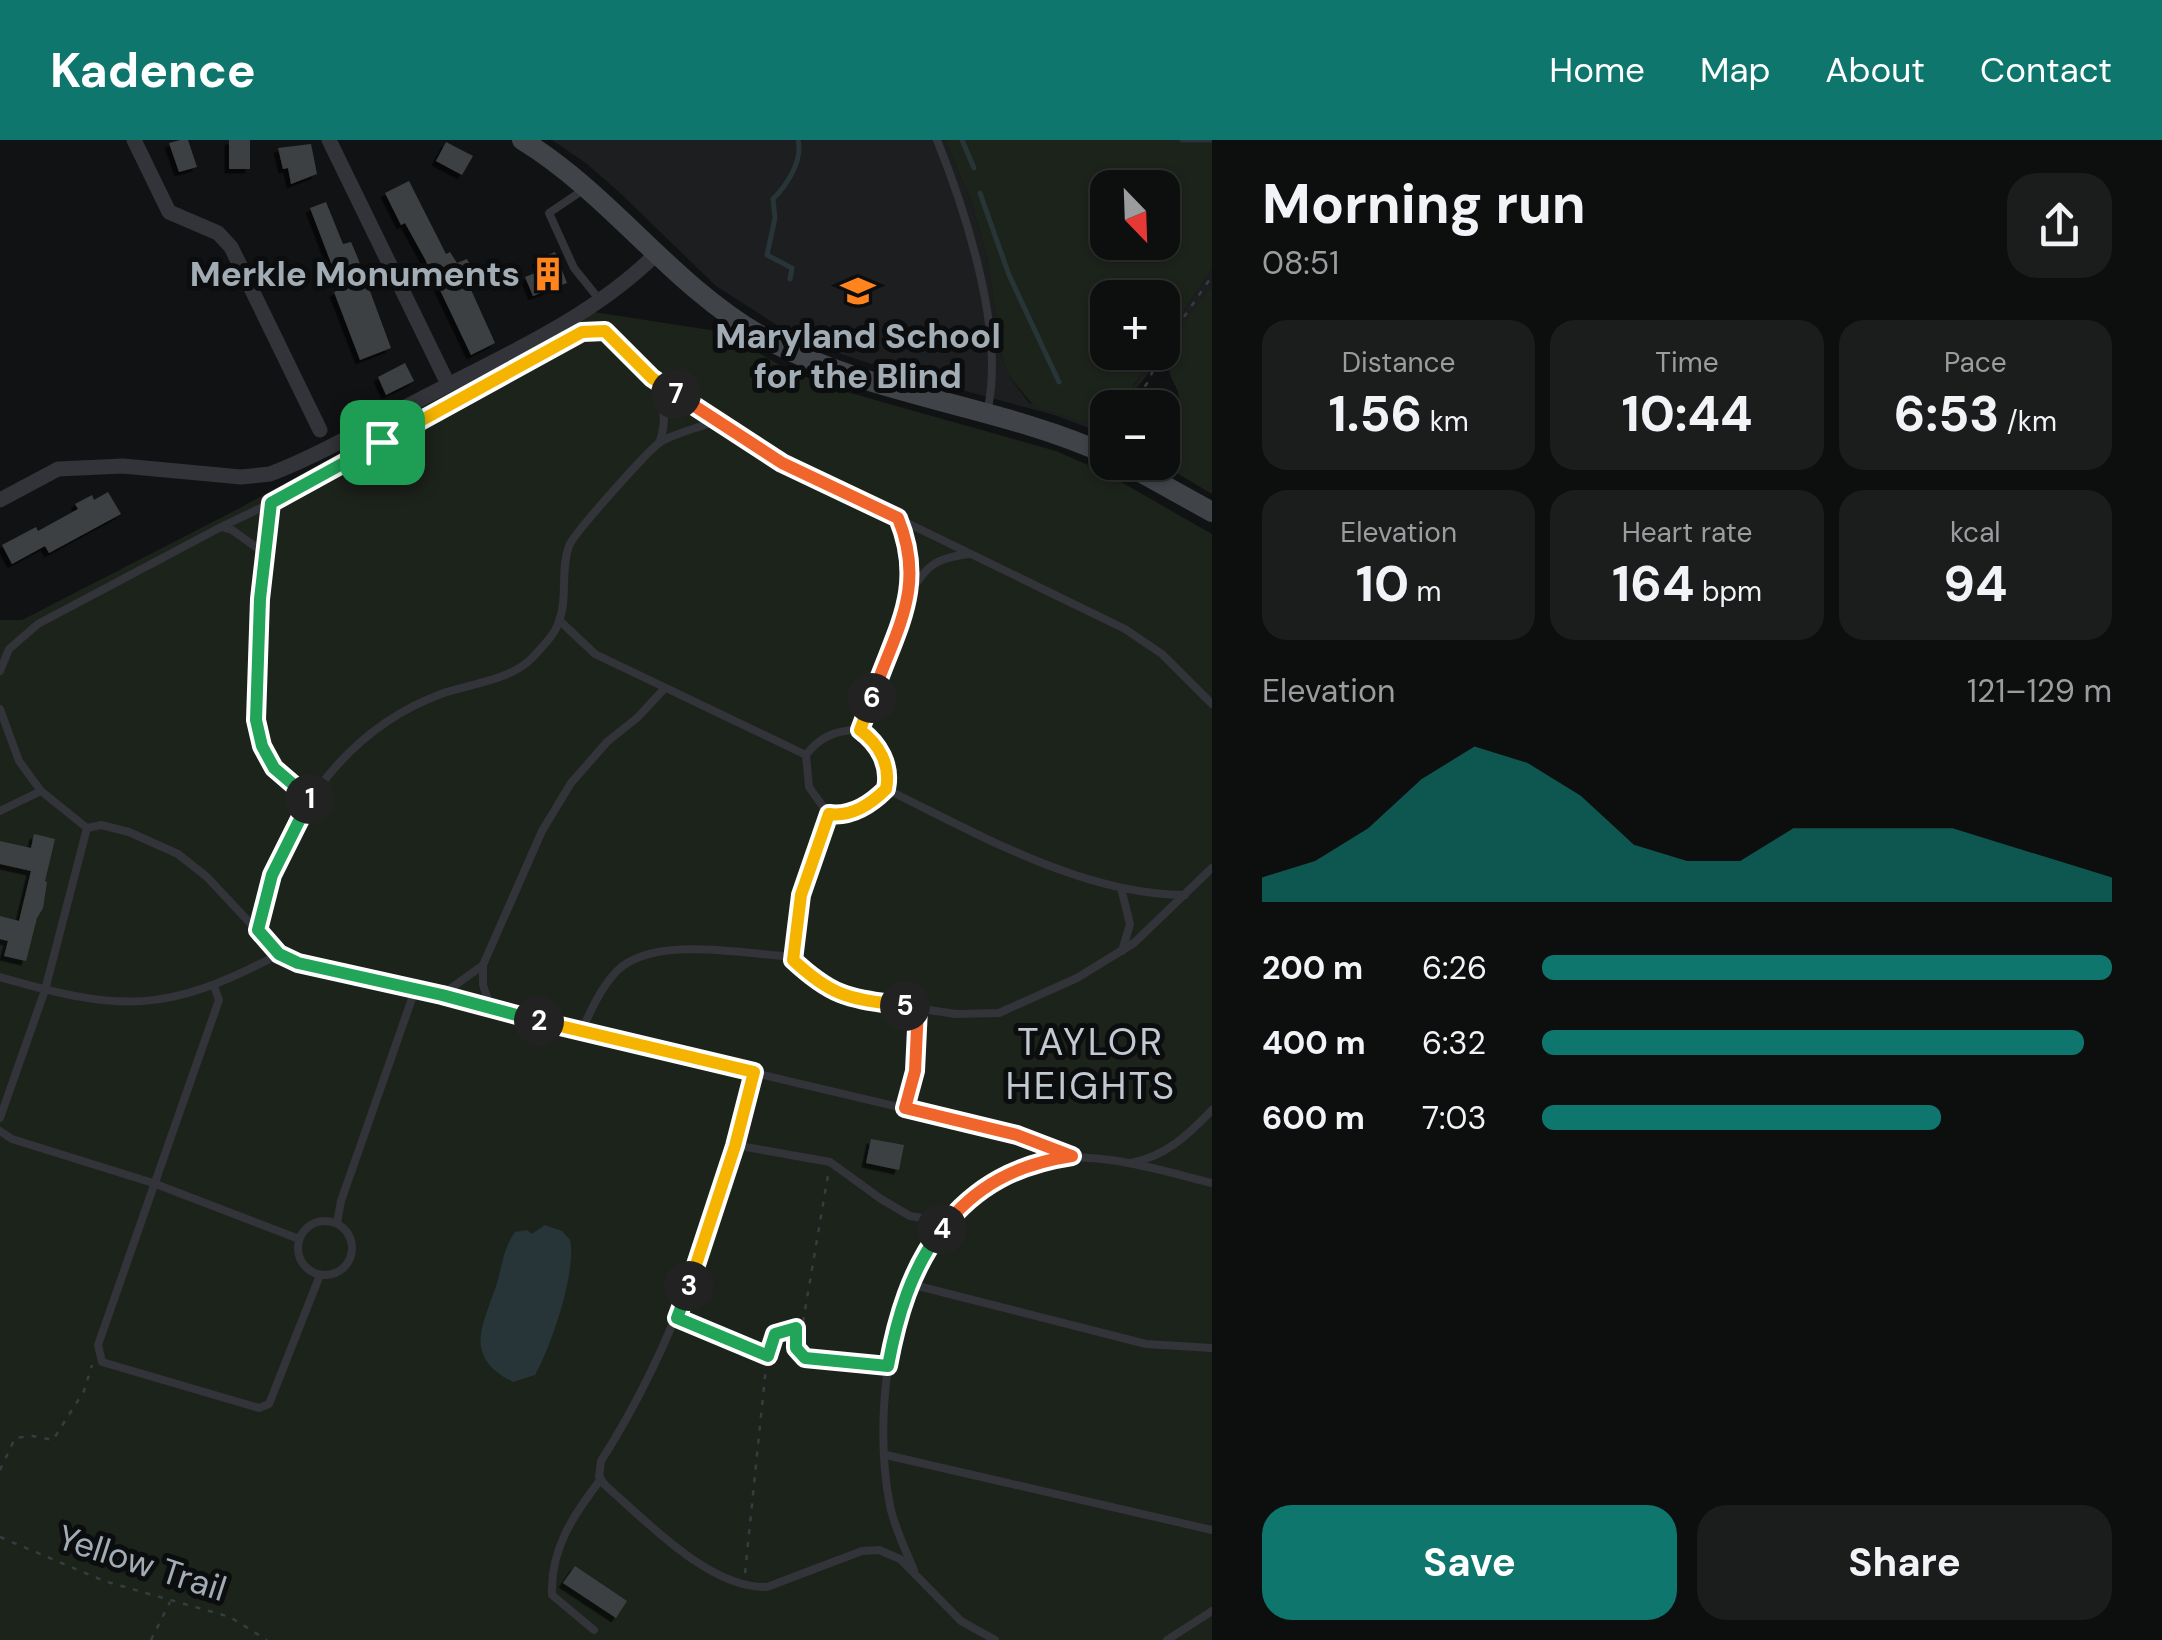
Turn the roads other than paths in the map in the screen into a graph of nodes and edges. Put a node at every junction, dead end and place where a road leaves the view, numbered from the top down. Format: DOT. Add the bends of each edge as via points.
graph roads {
  1 [pos="134,140"];
  2 [pos="329,140"];
  3 [pos="522,140"];
  4 [pos="937,140"];
  5 [pos="586,187"];
  6 [pos="656,254"];
  7 [pos="600,301"];
  8 [pos="652,378"];
  9 [pos="448,384"];
  10 [pos="987,412"];
  11 [pos="716,421"];
  12 [pos="320,430"];
  13 [pos="659,444"];
  14 [pos="1090,447"];
  15 [pos="1154,480"];
  16 [pos="0,500"];
  17 [pos="271,503"];
  18 [pos="1212,512"];
  19 [pos="898,518"];
  20 [pos="221,527"];
  21 [pos="264,552"];
  22 [pos="968,554"];
  23 [pos="910,594"];
  24 [pos="560,621"];
  25 [pos="0,670"];
  26 [pos="664,688"];
  27 [pos="1212,704"];
  28 [pos="0,708"];
  29 [pos="860,730"];
  30 [pos="806,754"];
  31 [pos="886,789"];
  32 [pos="41,791"];
  33 [pos="311,800"];
  34 [pos="0,811"];
  35 [pos="829,814"];
  36 [pos="87,828"];
  37 [pos="1212,868"];
  38 [pos="1121,888"];
  39 [pos="1185,895"];
  40 [pos="258,930"];
  41 [pos="1122,950"];
  42 [pos="279,954"];
  43 [pos="793,960"];
  44 [pos="483,964"];
  45 [pos="0,977"];
  46 [pos="214,986"];
  47 [pos="44,990"];
  48 [pos="415,990"];
  49 [pos="442,995"];
  50 [pos="918,1008"];
  51 [pos="491,1009"];
  52 [pos="582,1032"];
  53 [pos="754,1072"];
  54 [pos="905,1108"];
  55 [pos="1212,1110"];
  56 [pos="0,1118"];
  57 [pos="1212,1119"];
  58 [pos="0,1131"];
  59 [pos="735,1146"];
  60 [pos="1072,1156"];
  61 [pos="1127,1164"];
  62 [pos="153,1183"];
  63 [pos="1212,1183"];
  64 [pos="947,1222"];
  65 [pos="338,1223"];
  66 [pos="299,1239"];
  67 [pos="320,1275"];
  68 [pos="910,1284"];
  69 [pos="1212,1348"];
  70 [pos="886,1455"];
  71 [pos="601,1479"];
  72 [pos="1212,1530"];
  73 [pos="916,1575"];
  74 [pos="1212,1611"];
  75 [pos="594,1630"];
  76 [pos="994,1640"];
  77 [pos="1166,1640"];
  1 -- 12 [label="street" via="168,212 218,233 231,247"];
  2 -- 9 [label="street"];
  3 -- 5 [label="main road"];
  4 -- 10 [label="lane" via="966,214 984,307 994,366"];
  5 -- 6 [label="main road"];
  5 -- 7 [label="lane" via="549,213 574,268"];
  6 -- 7 [label="street"];
  6 -- 10 [label="main road" via="722,312 786,349 852,376"];
  7 -- 9 [label="street"];
  8 -- 11 [label="lane"];
  8 -- 13 [label="lane" via="662,402"];
  8 -- 17 [label="lane" via="605,331 582,332"];
  9 -- 16 [label="street" via="270,474 58,469"];
  10 -- 14 [label="main road"];
  11 -- 13 [label="lane"];
  11 -- 19 [label="lane" via="782,463"];
  13 -- 24 [label="lane" via="574,535"];
  15 -- 18 [label="main road"];
  17 -- 20 [label="lane"];
  17 -- 21 [label="lane"];
  19 -- 22 [label="lane"];
  19 -- 23 [label="lane" via="908,544"];
  20 -- 21 [label="lane"];
  20 -- 25 [label="lane" via="38,624 8,649"];
  21 -- 33 [label="lane" via="254,700 258,732 274,768"];
  22 -- 23 [label="lane" via="940,558"];
  22 -- 27 [label="lane" via="1125,628"];
  23 -- 29 [label="lane"];
  24 -- 26 [label="lane" via="595,654"];
  24 -- 33 [label="lane" via="523,667 411,707 369,734"];
  26 -- 30 [label="lane"];
  26 -- 44 [label="lane" via="571,784 542,831"];
  28 -- 32 [label="lane" via="19,761"];
  29 -- 30 [label="lane" via="840,730"];
  29 -- 31 [label="lane" via="884,758"];
  30 -- 35 [label="lane" via="809,787"];
  31 -- 35 [label="lane" via="862,808"];
  31 -- 38 [label="lane" via="1036,859"];
  32 -- 34 [label="lane"];
  32 -- 36 [label="lane"];
  33 -- 40 [label="lane" via="272,875"];
  35 -- 43 [label="lane" via="801,895"];
  36 -- 40 [label="lane" via="129,832 178,854"];
  36 -- 47 [label="lane"];
  37 -- 39 [label="lane"];
  38 -- 39 [label="lane"];
  38 -- 41 [label="lane" via="1130,924"];
  39 -- 41 [label="lane"];
  40 -- 42 [label="lane"];
  41 -- 50 [label="lane" via="998,1013"];
  42 -- 46 [label="lane"];
  42 -- 48 [label="lane"];
  43 -- 50 [label="lane" via="833,993"];
  43 -- 52 [label="lane" via="680,950 646,955 616,972"];
  44 -- 49 [label="lane"];
  44 -- 51 [label="lane"];
  45 -- 47 [label="lane"];
  46 -- 47 [label="lane" via="140,1003"];
  46 -- 62 [label="lane" via="219,1000"];
  47 -- 56 [label="lane"];
  48 -- 49 [label="lane"];
  48 -- 65 [label="lane"];
  49 -- 51 [label="lane"];
  50 -- 54 [label="lane" via="915,1071"];
  51 -- 52 [label="lane"];
  52 -- 53 [label="lane"];
  53 -- 54 [label="lane"];
  53 -- 59 [label="lane"];
  54 -- 60 [label="lane"];
  55 -- 57 [label="lane"];
  55 -- 61 [label="lane" via="1154,1158"];
  58 -- 62 [label="lane"];
  59 -- 64 [label="lane" via="830,1162 910,1216"];
  59 -- 71 [label="lane" via="677,1318 602,1461"];
  60 -- 61 [label="lane"];
  60 -- 64 [label="lane" via="1021,1166 996,1179"];
  61 -- 63 [label="lane"];
  62 -- 66 [label="lane"];
  62 -- 67 [label="lane" via="98,1344 102,1362 260,1408 269,1404"];
  64 -- 68 [label="lane"];
  65 -- 66 [label="lane" via="314,1222"];
  65 -- 67 [label="lane" via="353,1248 348,1264"];
  66 -- 67 [label="lane" via="306,1268"];
  68 -- 69 [label="lane" via="1146,1344"];
  68 -- 70 [label="lane" via="888,1366"];
  70 -- 72 [label="lane"];
  70 -- 73 [label="lane" via="890,1505"];
  71 -- 73 [label="lane" via="686,1554 743,1585 767,1586 870,1550 900,1559"];
  71 -- 75 [label="lane" via="574,1514 551,1570 552,1595"];
  73 -- 76 [label="lane" via="961,1621"];
  74 -- 77 [label="lane"];
}
